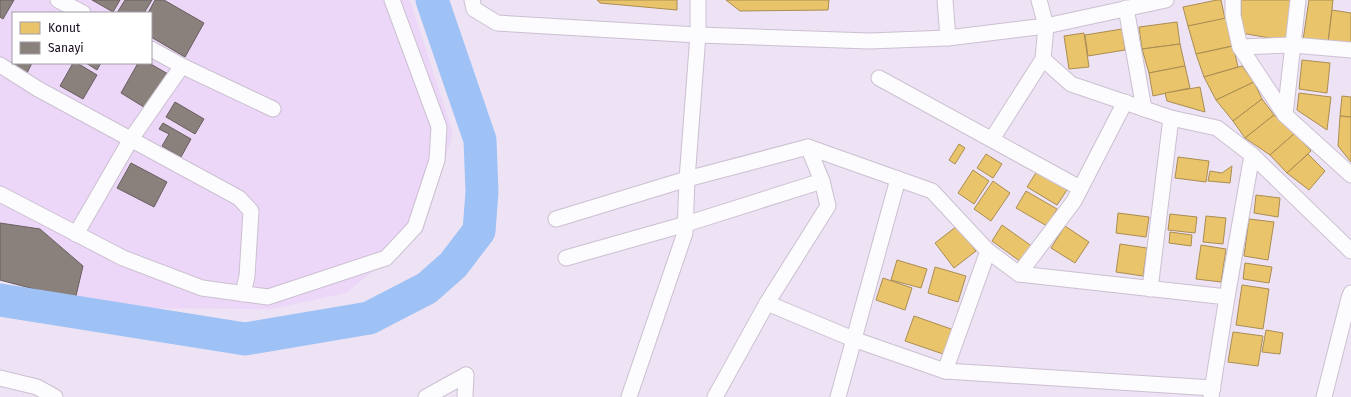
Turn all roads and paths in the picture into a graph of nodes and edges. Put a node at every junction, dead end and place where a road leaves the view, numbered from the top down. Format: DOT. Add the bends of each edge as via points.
graph roads {
  1 [pos="58,0"];
  2 [pos="392,0"];
  3 [pos="472,0"];
  4 [pos="698,0"];
  5 [pos="945,0"];
  6 [pos="1039,0"];
  7 [pos="1166,0"];
  8 [pos="1232,0"];
  9 [pos="1298,0"];
  10 [pos="1126,8"];
  11 [pos="81,12"];
  12 [pos="1046,26"];
  13 [pos="698,34"];
  14 [pos="948,38"];
  15 [pos="1292,45"];
  16 [pos="1240,47"];
  17 [pos="152,50"];
  18 [pos="1351,50"];
  19 [pos="1043,59"];
  20 [pos="0,64"];
  21 [pos="182,66"];
  22 [pos="879,78"];
  23 [pos="1125,102"];
  24 [pos="273,109"];
  25 [pos="1144,109"];
  26 [pos="1285,115"];
  27 [pos="1171,118"];
  28 [pos="131,140"];
  29 [pos="992,140"];
  30 [pos="808,147"];
  31 [pos="1252,155"];
  32 [pos="1351,176"];
  33 [pos="687,178"];
  34 [pos="898,179"];
  35 [pos="822,181"];
  36 [pos="1080,188"];
  37 [pos="0,194"];
  38 [pos="556,219"];
  39 [pos="686,224"];
  40 [pos="76,234"];
  41 [pos="988,251"];
  42 [pos="1351,251"];
  43 [pos="566,258"];
  44 [pos="1019,274"];
  45 [pos="1150,288"];
  46 [pos="243,294"];
  47 [pos="1351,294"];
  48 [pos="1228,297"];
  49 [pos="767,303"];
  50 [pos="853,339"];
  51 [pos="945,371"];
  52 [pos="0,378"];
  53 [pos="1212,393"];
  54 [pos="55,397"];
  55 [pos="426,397"];
  56 [pos="465,397"];
  57 [pos="630,397"];
  58 [pos="715,397"];
  59 [pos="838,397"];
  60 [pos="1324,397"];
  1 -- 11 [label="street"];
  2 -- 46 [label="street" via="439,127 437,160 415,227 386,258 268,298"];
  3 -- 13 [label="street" via="474,9 497,23"];
  4 -- 13 [label="street"];
  5 -- 14 [label="street"];
  6 -- 12 [label="street"];
  7 -- 10 [label="street"];
  8 -- 16 [label="street"];
  9 -- 15 [label="street"];
  10 -- 12 [label="street"];
  10 -- 25 [label="street"];
  12 -- 14 [label="street"];
  12 -- 19 [label="street"];
  13 -- 14 [label="street" via="869,41"];
  13 -- 33 [label="street"];
  15 -- 16 [label="street"];
  15 -- 18 [label="street"];
  15 -- 26 [label="street"];
  16 -- 26 [label="street"];
  17 -- 21 [label="street"];
  19 -- 23 [label="street" via="1071,84"];
  19 -- 29 [label="street"];
  20 -- 28 [label="street" via="38,89"];
  21 -- 24 [label="street"];
  21 -- 28 [label="street"];
  22 -- 29 [label="street"];
  23 -- 25 [label="street"];
  23 -- 36 [label="street"];
  25 -- 27 [label="street"];
  26 -- 32 [label="street"];
  27 -- 31 [label="street" via="1216,128"];
  27 -- 45 [label="street"];
  28 -- 40 [label="street"];
  28 -- 46 [label="street" via="239,198 250,211 247,276"];
  29 -- 36 [label="street"];
  30 -- 33 [label="street"];
  30 -- 34 [label="street"];
  30 -- 35 [label="street"];
  31 -- 42 [label="street"];
  31 -- 48 [label="street"];
  33 -- 38 [label="street"];
  33 -- 39 [label="street"];
  34 -- 41 [label="street" via="932,191"];
  34 -- 50 [label="street"];
  35 -- 39 [label="street"];
  35 -- 49 [label="street" via="828,206"];
  36 -- 44 [label="street" via="1074,200"];
  37 -- 40 [label="street"];
  39 -- 43 [label="street"];
  39 -- 57 [label="street"];
  40 -- 46 [label="street" via="123,258 202,288"];
  41 -- 44 [label="street"];
  41 -- 51 [label="street"];
  44 -- 45 [label="street"];
  45 -- 48 [label="street"];
  47 -- 60 [label="street"];
  48 -- 53 [label="street"];
  49 -- 50 [label="street"];
  49 -- 58 [label="street"];
  50 -- 51 [label="street"];
  50 -- 59 [label="street"];
  51 -- 53 [label="street"];
  52 -- 54 [label="street" via="37,387"];
  55 -- 56 [label="street" via="466,375"];
}
